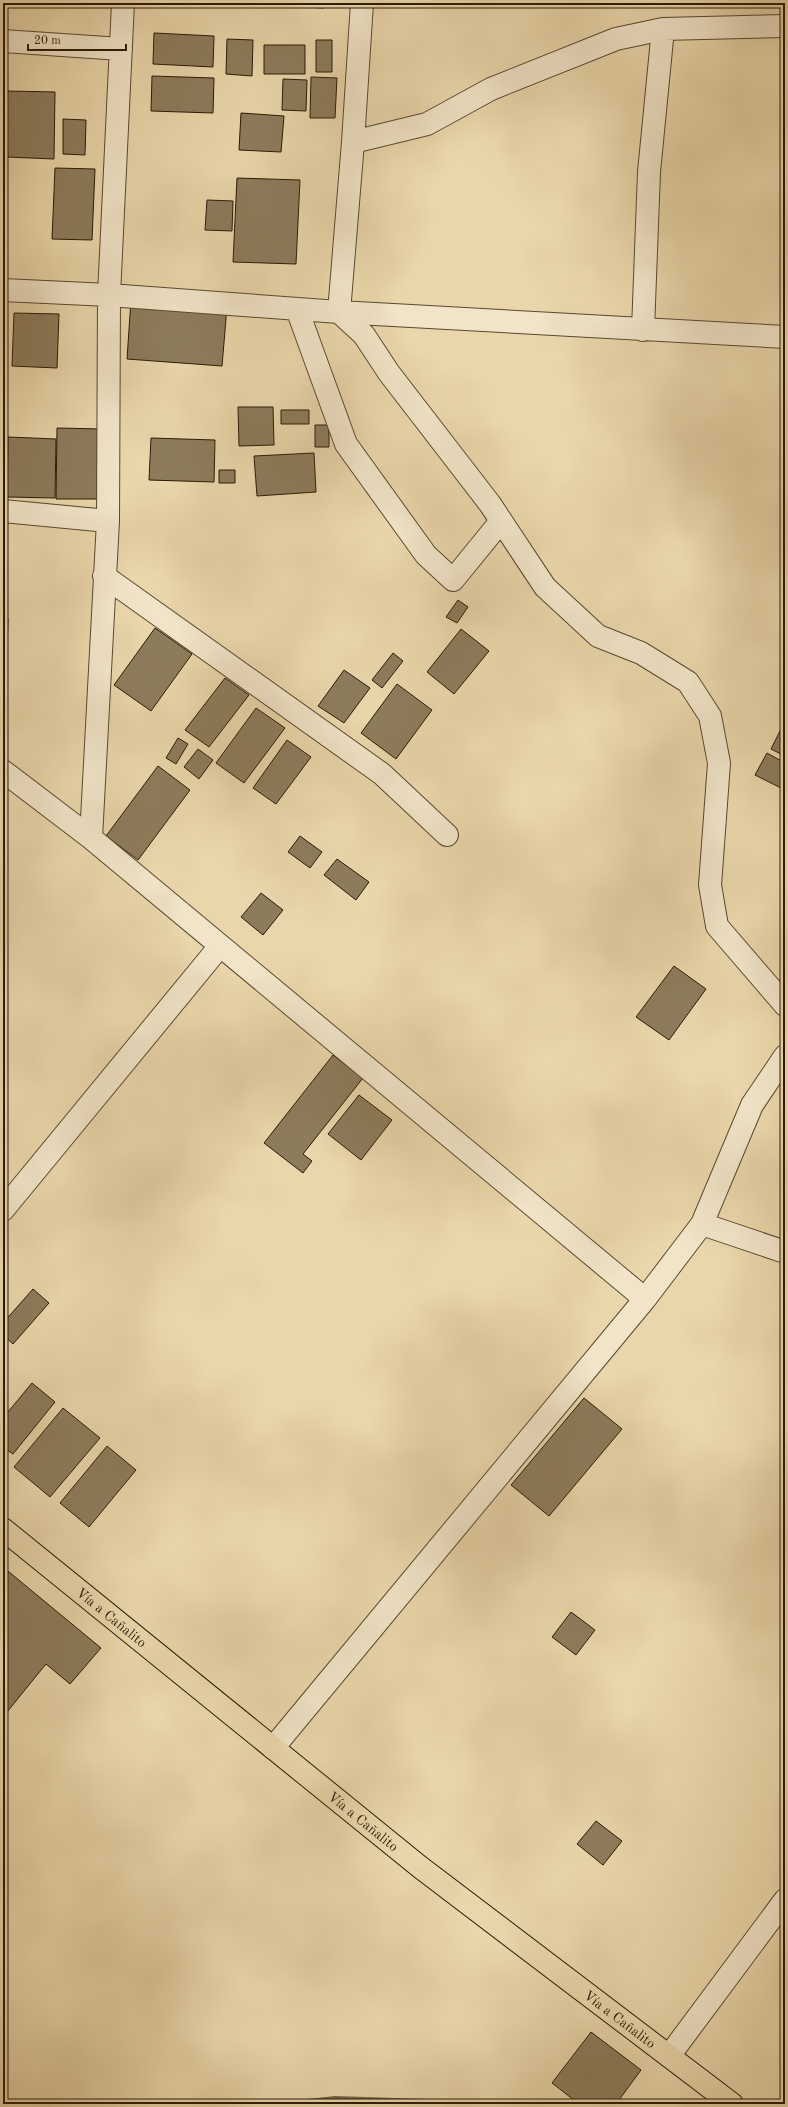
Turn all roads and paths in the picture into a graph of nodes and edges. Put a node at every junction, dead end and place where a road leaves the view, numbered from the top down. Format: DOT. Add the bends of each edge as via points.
graph roads {
  1 [pos="124,3"];
  2 [pos="362,3"];
  3 [pos="785,26"];
  4 [pos="663,30"];
  5 [pos="3,41"];
  6 [pos="121,49"];
  7 [pos="353,142"];
  8 [pos="3,290"];
  9 [pos="109,295"];
  10 [pos="297,309"];
  11 [pos="339,312"];
  12 [pos="644,330"];
  13 [pos="785,337"];
  14 [pos="3,511"];
  15 [pos="108,520"];
  16 [pos="502,521"];
  17 [pos="104,576"];
  18 [pos="3,771"];
  19 [pos="447,835"];
  20 [pos="91,838"];
  21 [pos="220,946"];
  22 [pos="785,1005"];
  23 [pos="785,1056"];
  24 [pos="3,1210"];
  25 [pos="702,1224"];
  26 [pos="785,1252"];
  27 [pos="645,1299"];
  28 [pos="3,1529"];
  29 [pos="273,1748"];
  30 [pos="785,1900"];
  31 [pos="669,2056"];
  32 [pos="732,2104"];
  1 -- 6 [label="street"];
  2 -- 7 [label="street"];
  3 -- 4 [label="street"];
  4 -- 7 [label="street" via="616,39 564,59 491,89 427,124"];
  4 -- 12 [label="street" via="650,172"];
  5 -- 6 [label="street"];
  6 -- 9 [label="street"];
  7 -- 11 [label="street"];
  8 -- 9 [label="street"];
  9 -- 10 [label="street"];
  9 -- 15 [label="street"];
  10 -- 11 [label="street"];
  10 -- 16 [label="street" via="346,444 426,555 453,580"];
  11 -- 12 [label="street"];
  11 -- 16 [label="street" via="364,336 389,374"];
  12 -- 13 [label="street"];
  14 -- 15 [label="street"];
  15 -- 17 [label="street"];
  16 -- 22 [label="street" via="545,587 598,636 641,654 688,682 710,716 719,762 710,885 717,926"];
  17 -- 19 [label="street" via="382,774"];
  17 -- 20 [label="street"];
  18 -- 20 [label="street"];
  20 -- 21 [label="street"];
  21 -- 24 [label="street"];
  21 -- 27 [label="street"];
  23 -- 25 [label="street" via="752,1105"];
  25 -- 26 [label="street"];
  25 -- 27 [label="street"];
  27 -- 29 [label="street"];
  28 -- 29 [label="main road, Vía a Cañalito"];
  29 -- 31 [label="main road, Vía a Cañalito" via="420,1867"];
  30 -- 31 [label="street"];
  31 -- 32 [label="main road, Vía a Cañalito"];
}
